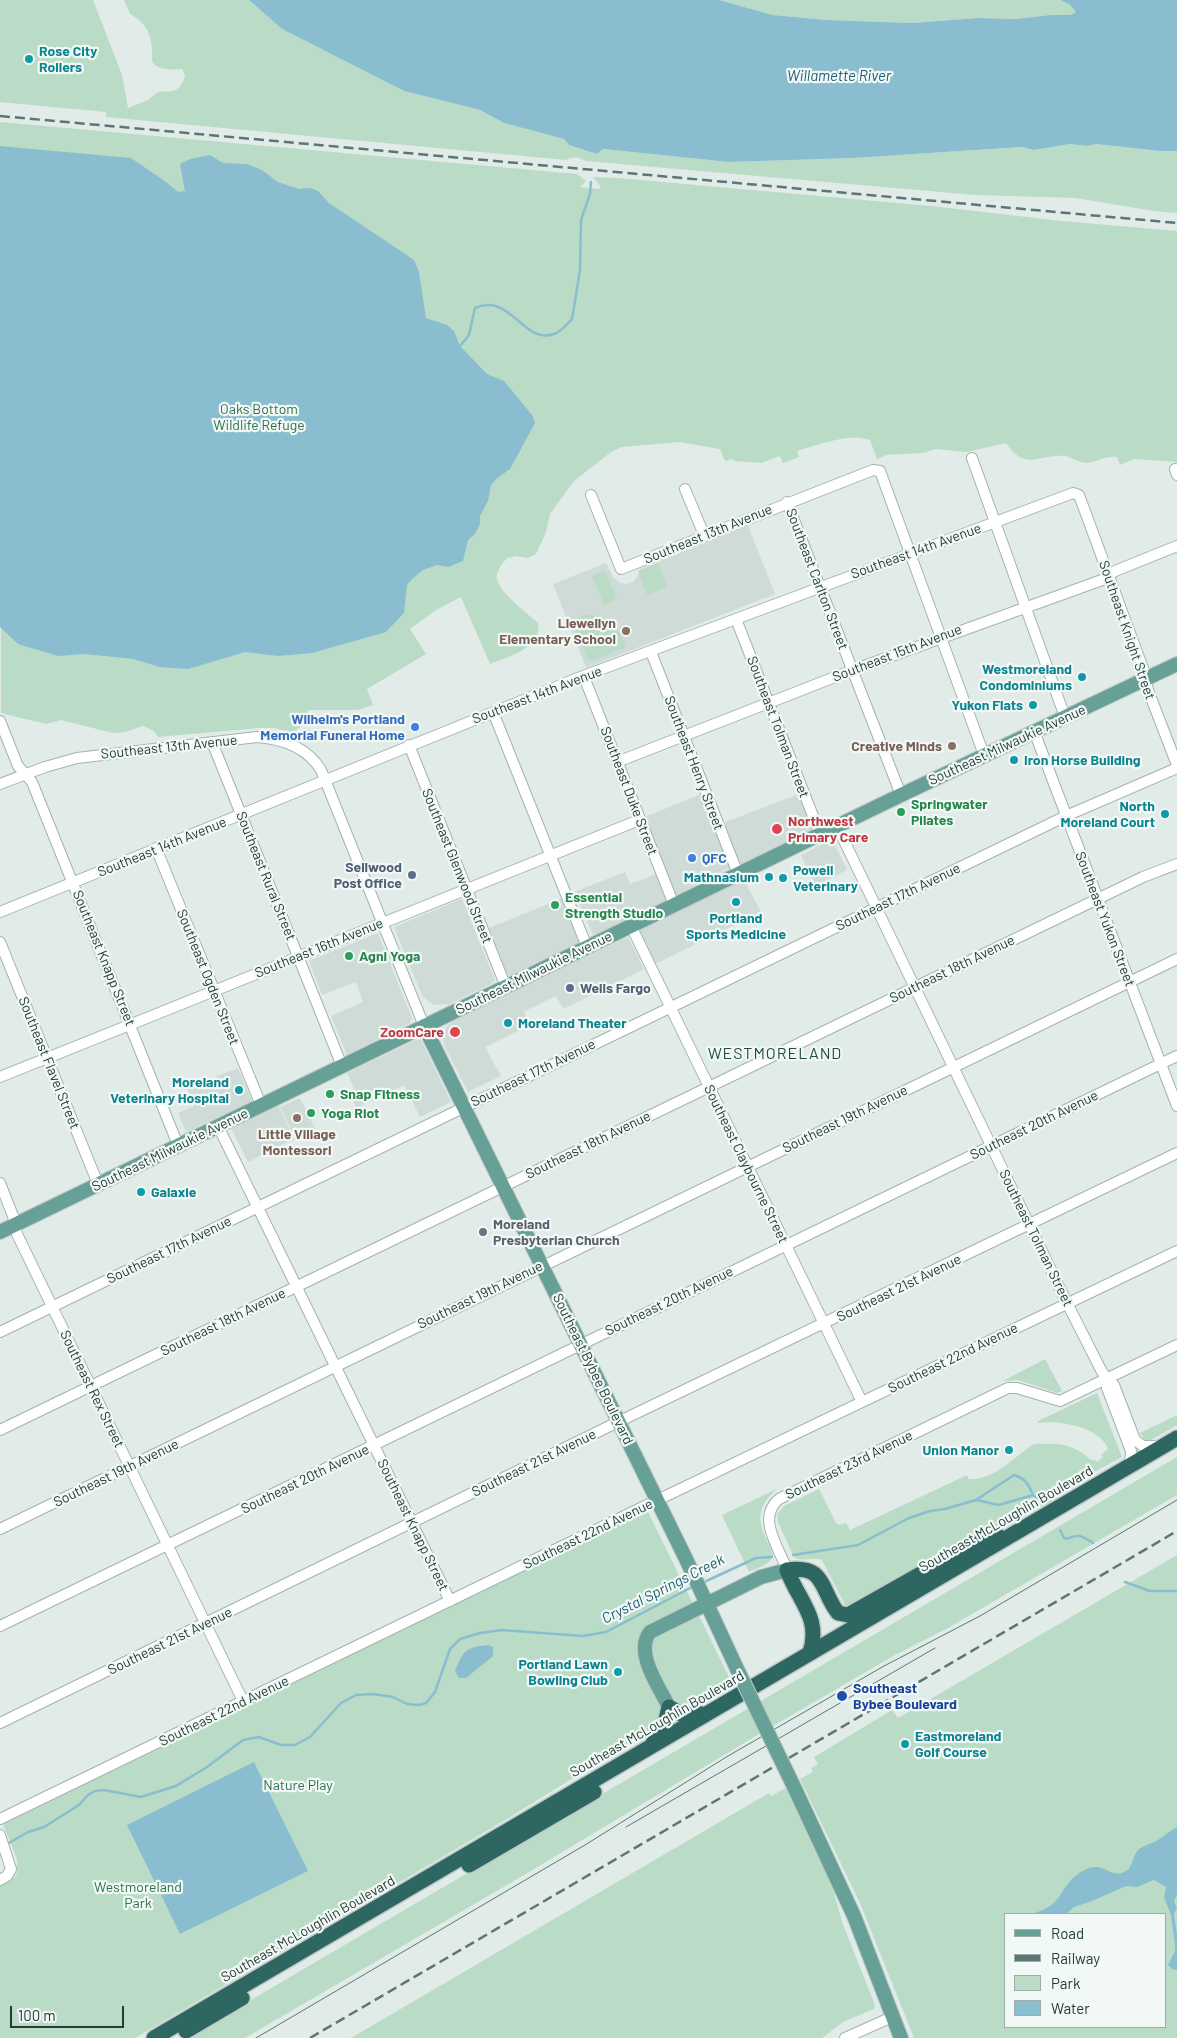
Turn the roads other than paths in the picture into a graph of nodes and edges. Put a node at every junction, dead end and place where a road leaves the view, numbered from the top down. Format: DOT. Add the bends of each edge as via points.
graph roads {
  1 [pos="972,458"];
  2 [pos="685,489"];
  3 [pos="1079,494"];
  4 [pos="591,495"];
  5 [pos="787,502"];
  6 [pos="995,522"];
  7 [pos="704,535"];
  8 [pos="1177,546"];
  9 [pos="910,553"];
  10 [pos="1109,575"];
  11 [pos="820,587"];
  12 [pos="1025,606"];
  13 [pos="736,619"];
  14 [pos="940,637"];
  15 [pos="651,652"];
  16 [pos="1177,664"];
  17 [pos="853,670"];
  18 [pos="584,677"];
  19 [pos="1146,679"];
  20 [pos="768,702"];
  21 [pos="493,712"];
  22 [pos="1065,717"];
  23 [pos="0,720"];
  24 [pos="1034,732"];
  25 [pos="684,736"];
  26 [pos="212,742"];
  27 [pos="409,746"];
  28 [pos="984,755"];
  29 [pos="617,762"];
  30 [pos="1177,766"];
  31 [pos="25,774"];
  32 [pos="325,780"];
  33 [pos="0,784"];
  34 [pos="901,795"];
  35 [pos="241,814"];
  36 [pos="1066,816"];
  37 [pos="639,820"];
  38 [pos="837,826"];
  39 [pos="820,834"];
  40 [pos="156,848"];
  41 [pos="550,855"];
  42 [pos="1177,864"];
  43 [pos="738,874"];
  44 [pos="74,883"];
  45 [pos="466,889"];
  46 [pos="1097,899"];
  47 [pos="674,905"];
  48 [pos="876,908"];
  49 [pos="0,912"];
  50 [pos="382,922"];
  51 [pos="631,926"];
  52 [pos="0,942"];
  53 [pos="587,947"];
  54 [pos="298,956"];
  55 [pos="1177,959"];
  56 [pos="1129,982"];
  57 [pos="506,987"];
  58 [pos="914,987"];
  59 [pos="214,990"];
  60 [pos="669,1008"];
  61 [pos="131,1024"];
  62 [pos="424,1026"];
  63 [pos="1177,1056"];
  64 [pos="47,1058"];
  65 [pos="1161,1064"];
  66 [pos="342,1066"];
  67 [pos="953,1066"];
  68 [pos="0,1077"];
  69 [pos="709,1087"];
  70 [pos="261,1105"];
  71 [pos="464,1106"];
  72 [pos="1177,1106"];
  73 [pos="218,1126"];
  74 [pos="178,1145"];
  75 [pos="992,1145"];
  76 [pos="1177,1153"];
  77 [pos="748,1166"];
  78 [pos="0,1183"];
  79 [pos="98,1184"];
  80 [pos="504,1186"];
  81 [pos="258,1207"];
  82 [pos="1029,1224"];
  83 [pos="15,1225"];
  84 [pos="0,1232"];
  85 [pos="786,1245"];
  86 [pos="1177,1251"];
  87 [pos="542,1265"];
  88 [pos="296,1287"];
  89 [pos="1068,1303"];
  90 [pos="52,1307"];
  91 [pos="824,1324"];
  92 [pos="0,1332"];
  93 [pos="581,1344"];
  94 [pos="1177,1345"];
  95 [pos="335,1366"];
  96 [pos="1106,1378"];
  97 [pos="91,1386"];
  98 [pos="862,1402"];
  99 [pos="618,1422"];
  100 [pos="0,1430"];
  101 [pos="1177,1438"];
  102 [pos="374,1446"];
  103 [pos="1170,1448"];
  104 [pos="129,1466"];
  105 [pos="1130,1466"];
  106 [pos="657,1500"];
  107 [pos="1052,1517"];
  108 [pos="412,1524"];
  109 [pos="0,1529"];
  110 [pos="1007,1538"];
  111 [pos="167,1546"];
  112 [pos="787,1570"];
  113 [pos="450,1601"];
  114 [pos="706,1603"];
  115 [pos="205,1624"];
  116 [pos="0,1626"];
  117 [pos="810,1653"];
  118 [pos="243,1701"];
  119 [pos="669,1707"];
  120 [pos="706,1714"];
  121 [pos="0,1723"];
  122 [pos="651,1746"];
  123 [pos="0,1819"];
  124 [pos="3,1843"];
  125 [pos="0,1880"];
  126 [pos="892,2017"];
  127 [pos="154,2038"];
  128 [pos="174,2038"];
  129 [pos="845,2038"];
  130 [pos="901,2038"];
  1 -- 6 [label="street"];
  2 -- 7 [label="street"];
  3 -- 6 [label="street, Southeast 14th Avenue" via="1073,493"];
  3 -- 10 [label="street, Southeast Knight Street"];
  4 -- 7 [label="street, Southeast 13th Avenue" via="621,569"];
  5 -- 7 [label="street, Southeast 13th Avenue"];
  5 -- 9 [label="street, Southeast 13th Avenue" via="873,470 880,471"];
  5 -- 11 [label="street, Southeast Carlton Street"];
  6 -- 9 [label="street, Southeast 14th Avenue"];
  6 -- 12 [label="street"];
  8 -- 10 [label="street, Southeast 15th Avenue"];
  9 -- 11 [label="street, Southeast 14th Avenue"];
  9 -- 14 [label="street"];
  10 -- 12 [label="street, Southeast 15th Avenue"];
  10 -- 19 [label="street, Southeast Knight Street"];
  11 -- 13 [label="street, Southeast 14th Avenue"];
  11 -- 17 [label="street, Southeast Carlton Street"];
  12 -- 14 [label="street, Southeast 15th Avenue"];
  12 -- 22 [label="street"];
  13 -- 15 [label="street, Southeast 14th Avenue"];
  13 -- 20 [label="street, Southeast Tolman Street"];
  14 -- 17 [label="street, Southeast 15th Avenue"];
  14 -- 28 [label="street"];
  15 -- 18 [label="street, Southeast 14th Avenue"];
  15 -- 25 [label="street, Southeast Henry Street"];
  16 -- 19 [label="main road, Southeast Milwaukie Avenue"];
  17 -- 20 [label="street, Southeast 15th Avenue"];
  17 -- 34 [label="street, Southeast Carlton Street"];
  18 -- 21 [label="street, Southeast 14th Avenue"];
  18 -- 29 [label="street, Southeast Duke Street"];
  19 -- 22 [label="main road, Southeast Milwaukie Avenue"];
  19 -- 30 [label="street, Southeast Knight Street"];
  20 -- 25 [label="street, Southeast 15th Avenue"];
  20 -- 39 [label="street, Southeast Tolman Street"];
  21 -- 27 [label="street, Southeast 14th Avenue"];
  21 -- 41 [label="street"];
  22 -- 24 [label="main road, Southeast Milwaukie Avenue"];
  23 -- 31 [label="street, Southeast Knapp Street" via="18,766"];
  24 -- 28 [label="main road, Southeast Milwaukie Avenue"];
  24 -- 36 [label="street, Southeast Yukon Street"];
  25 -- 29 [label="street, Southeast 15th Avenue"];
  25 -- 43 [label="street, Southeast Henry Street"];
  26 -- 31 [label="street, Southeast 13th Avenue" via="94,755 66,760"];
  26 -- 32 [label="street, Southeast 13th Avenue" via="257,737 286,742 311,757"];
  26 -- 35 [label="street, Southeast Rural Street"];
  27 -- 32 [label="street, Southeast 14th Avenue"];
  27 -- 45 [label="street, Southeast Glenwood Street"];
  28 -- 34 [label="main road, Southeast Milwaukie Avenue"];
  29 -- 37 [label="street, Southeast Duke Street"];
  30 -- 36 [label="street, Southeast 17th Avenue"];
  31 -- 33 [label="street, Southeast 13th Avenue"];
  31 -- 44 [label="street, Southeast Knapp Street" via="32,782"];
  32 -- 35 [label="street, Southeast 14th Avenue"];
  32 -- 50 [label="street, Southeast Bybee Boulevard"];
  34 -- 38 [label="main road, Southeast Milwaukie Avenue"];
  35 -- 40 [label="street, Southeast 14th Avenue"];
  35 -- 54 [label="street, Southeast Rural Street"];
  36 -- 46 [label="street, Southeast Yukon Street"];
  36 -- 48 [label="street, Southeast 17th Avenue"];
  37 -- 41 [label="street, Southeast 16th Avenue"];
  37 -- 47 [label="street, Southeast Duke Street"];
  38 -- 39 [label="main road, Southeast Milwaukie Avenue"];
  38 -- 48 [label="street, Southeast Tolman Street"];
  39 -- 43 [label="main road, Southeast Milwaukie Avenue"];
  40 -- 44 [label="street, Southeast 14th Avenue"];
  40 -- 59 [label="street, Southeast Ogden Street"];
  41 -- 45 [label="street, Southeast 16th Avenue"];
  41 -- 53 [label="street"];
  42 -- 46 [label="street, Southeast 18th Avenue"];
  43 -- 47 [label="main road, Southeast Milwaukie Avenue"];
  44 -- 49 [label="street, Southeast 14th Avenue"];
  44 -- 61 [label="street, Southeast Knapp Street"];
  45 -- 50 [label="street, Southeast 16th Avenue"];
  45 -- 57 [label="street, Southeast Glenwood Street"];
  46 -- 56 [label="street, Southeast Yukon Street"];
  46 -- 58 [label="street, Southeast 18th Avenue"];
  47 -- 51 [label="main road, Southeast Milwaukie Avenue"];
  48 -- 58 [label="street, Southeast Tolman Street"];
  48 -- 60 [label="street, Southeast 17th Avenue"];
  50 -- 54 [label="street, Southeast 16th Avenue"];
  50 -- 62 [label="street, Southeast Bybee Boulevard"];
  51 -- 53 [label="main road, Southeast Milwaukie Avenue"];
  51 -- 60 [label="street, Southeast Claybourne Street"];
  52 -- 64 [label="street, Southeast Flavel Street"];
  53 -- 57 [label="main road, Southeast Milwaukie Avenue"];
  54 -- 59 [label="street, Southeast 16th Avenue"];
  54 -- 66 [label="street, Southeast Rural Street"];
  55 -- 56 [label="street, Southeast 19th Avenue"];
  56 -- 65 [label="street, Southeast Yukon Street"];
  56 -- 67 [label="street, Southeast 19th Avenue"];
  57 -- 62 [label="main road, Southeast Milwaukie Avenue"];
  58 -- 67 [label="street, Southeast Tolman Street"];
  58 -- 69 [label="street, Southeast 18th Avenue"];
  59 -- 61 [label="street, Southeast 16th Avenue"];
  59 -- 70 [label="street, Southeast Ogden Street"];
  60 -- 69 [label="street, Southeast Claybourne Street"];
  60 -- 71 [label="street, Southeast 17th Avenue"];
  61 -- 64 [label="street, Southeast 16th Avenue"];
  61 -- 74 [label="street, Southeast Knapp Street"];
  62 -- 66 [label="main road, Southeast Milwaukie Avenue"];
  62 -- 71 [label="main road, Southeast Bybee Boulevard"];
  63 -- 65 [label="street, Southeast 20th Avenue"];
  64 -- 68 [label="street, Southeast 16th Avenue"];
  64 -- 79 [label="street, Southeast Flavel Street"];
  65 -- 72 [label="street, Southeast Yukon Street"];
  65 -- 75 [label="street, Southeast 20th Avenue"];
  66 -- 70 [label="main road, Southeast Milwaukie Avenue"];
  67 -- 75 [label="street, Southeast Tolman Street"];
  67 -- 77 [label="street, Southeast 19th Avenue"];
  69 -- 77 [label="street, Southeast Claybourne Street"];
  69 -- 80 [label="street, Southeast 18th Avenue"];
  70 -- 73 [label="main road, Southeast Milwaukie Avenue"];
  71 -- 80 [label="main road, Southeast Bybee Boulevard"];
  71 -- 81 [label="street, Southeast 17th Avenue"];
  73 -- 74 [label="main road, Southeast Milwaukie Avenue"];
  73 -- 81 [label="street, Southeast Knapp Street"];
  74 -- 79 [label="main road, Southeast Milwaukie Avenue"];
  75 -- 82 [label="street, Southeast Tolman Street"];
  75 -- 85 [label="street, Southeast 20th Avenue"];
  76 -- 82 [label="street, Southeast 21st Avenue"];
  77 -- 85 [label="street, Southeast Claybourne Street"];
  77 -- 87 [label="street, Southeast 19th Avenue"];
  78 -- 83 [label="street, Southeast Rex Street"];
  79 -- 83 [label="main road, Southeast Milwaukie Avenue"];
  80 -- 87 [label="main road, Southeast Bybee Boulevard"];
  80 -- 88 [label="street, Southeast 18th Avenue"];
  81 -- 88 [label="street, Southeast Knapp Street"];
  81 -- 90 [label="street, Southeast 17th Avenue"];
  82 -- 89 [label="street, Southeast Tolman Street"];
  82 -- 91 [label="street, Southeast 21st Avenue"];
  83 -- 84 [label="main road, Southeast Milwaukie Avenue"];
  83 -- 90 [label="street, Southeast Rex Street"];
  85 -- 91 [label="street, Southeast Claybourne Street"];
  85 -- 93 [label="street, Southeast 20th Avenue"];
  86 -- 89 [label="street, Southeast 22nd Avenue"];
  87 -- 93 [label="main road, Southeast Bybee Boulevard"];
  87 -- 95 [label="street, Southeast 19th Avenue"];
  88 -- 95 [label="street, Southeast Knapp Street"];
  88 -- 97 [label="street, Southeast 18th Avenue"];
  89 -- 96 [label="street, Southeast Tolman Street"];
  89 -- 98 [label="street, Southeast 22nd Avenue"];
  90 -- 92 [label="street, Southeast 17th Avenue"];
  90 -- 97 [label="street, Southeast Rex Street"];
  91 -- 98 [label="street, Southeast Claybourne Street"];
  91 -- 99 [label="street, Southeast 21st Avenue"];
  93 -- 99 [label="main road, Southeast Bybee Boulevard"];
  93 -- 102 [label="street, Southeast 20th Avenue"];
  94 -- 96 [label="street, Southeast 23rd Avenue"];
  95 -- 102 [label="street, Southeast Knapp Street"];
  95 -- 104 [label="street, Southeast 19th Avenue"];
  96 -- 103 [label="street, Southeast Tolman Street" via="1114,1385 1138,1444"];
  96 -- 105 [label="street, Southeast Tolman Street" via="1131,1451"];
  96 -- 112 [label="street, Southeast 23rd Avenue" via="1060,1401 1008,1388 779,1499 769,1511 768,1521"];
  97 -- 100 [label="street, Southeast 18th Avenue"];
  97 -- 104 [label="street, Southeast Rex Street"];
  98 -- 106 [label="street, Southeast 22nd Avenue"];
  99 -- 106 [label="main road, Southeast Bybee Boulevard"];
  99 -- 108 [label="street, Southeast 21st Avenue"];
  101 -- 103 [label="highway, Southeast McLoughlin Boulevard"];
  102 -- 108 [label="street, Southeast Knapp Street"];
  102 -- 111 [label="street, Southeast 20th Avenue"];
  103 -- 105 [label="highway, Southeast McLoughlin Boulevard"];
  103 -- 107 [label="highway, Southeast McLoughlin Boulevard"];
  104 -- 109 [label="street, Southeast 19th Avenue"];
  104 -- 111 [label="street, Southeast Rex Street"];
  105 -- 107 [label="highway, Southeast McLoughlin Boulevard"];
  106 -- 113 [label="street, Southeast 22nd Avenue"];
  106 -- 114 [label="main road, Southeast Bybee Boulevard"];
  107 -- 110 [label="highway, Southeast McLoughlin Boulevard"];
  107 -- 128 [label="highway, Southeast McLoughlin Boulevard"];
  108 -- 113 [label="street, Southeast Knapp Street"];
  108 -- 115 [label="street, Southeast 21st Avenue"];
  110 -- 112 [label="highway" via="996,1536 970,1546 848,1615 838,1613 824,1585 812,1570"];
  110 -- 117 [label="highway, Southeast McLoughlin Boulevard"];
  111 -- 115 [label="street, Southeast Rex Street"];
  111 -- 116 [label="street, Southeast 20th Avenue"];
  112 -- 114 [label="main road" via="761,1577"];
  112 -- 117 [label="highway" via="813,1626"];
  113 -- 118 [label="street, Southeast 22nd Avenue"];
  114 -- 119 [label="main road" via="654,1629 645,1640 646,1658"];
  114 -- 126 [label="main road, Southeast Bybee Boulevard, bridge" via="854,1916"];
  115 -- 118 [label="street, Southeast Rex Street"];
  115 -- 121 [label="street, Southeast 21st Avenue"];
  117 -- 120 [label="highway, Southeast McLoughlin Boulevard"];
  118 -- 123 [label="street, Southeast 22nd Avenue"];
  119 -- 120 [label="highway" via="681,1714"];
  119 -- 122 [label="highway" via="665,1723"];
  120 -- 122 [label="highway, Southeast McLoughlin Boulevard"];
  122 -- 127 [label="highway, Southeast McLoughlin Boulevard"];
  124 -- 125 [label="street" via="11,1865 9,1874"];
  126 -- 129 [label="street"];
  126 -- 130 [label="main road, Southeast Bybee Boulevard"];
}
